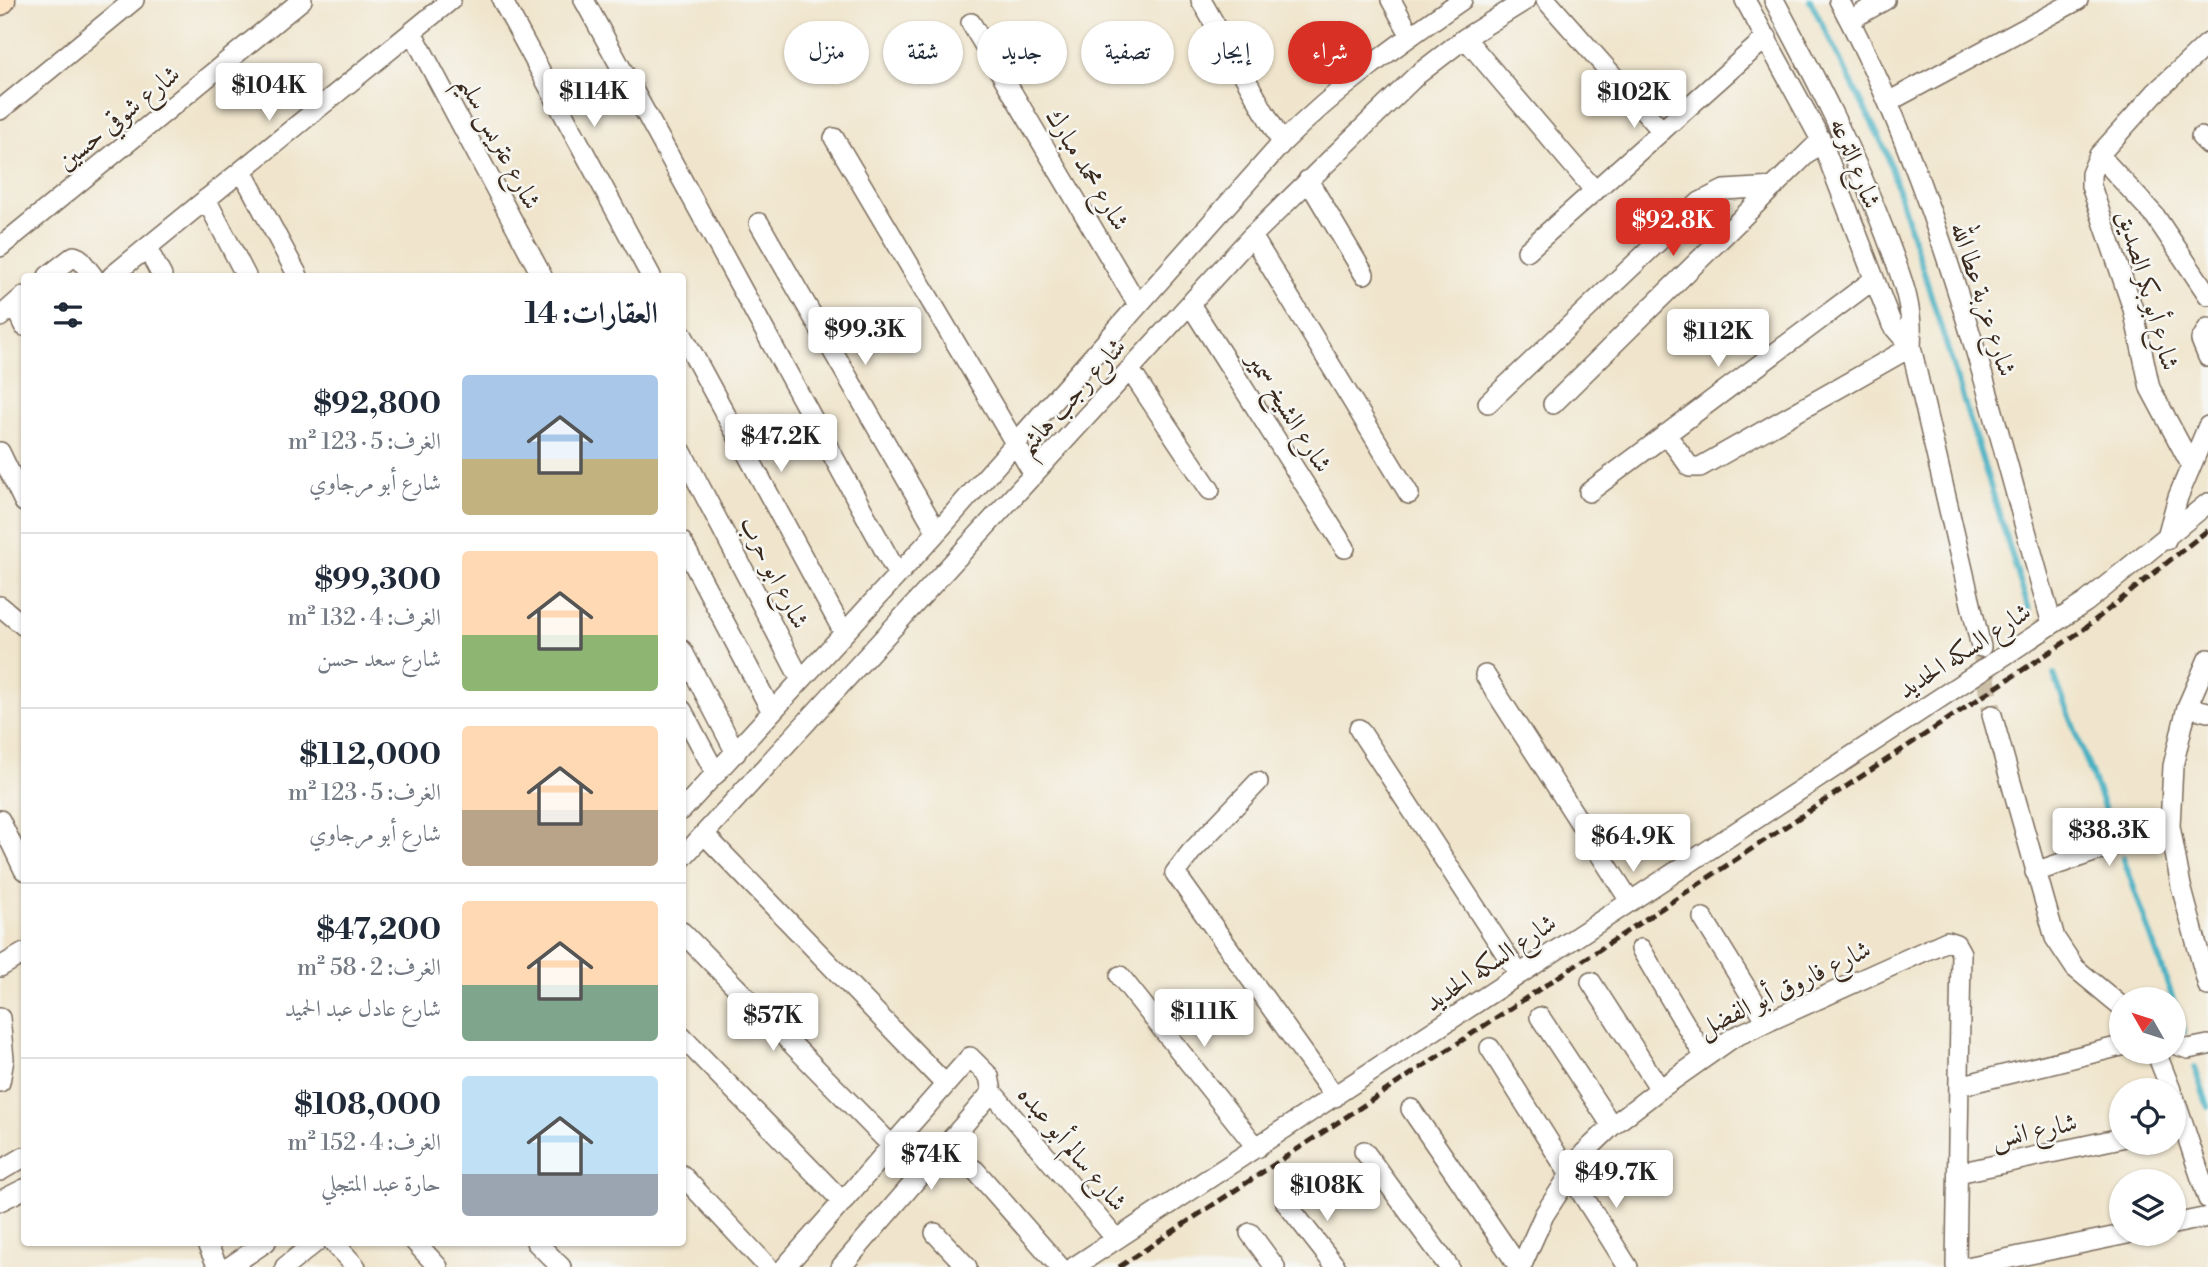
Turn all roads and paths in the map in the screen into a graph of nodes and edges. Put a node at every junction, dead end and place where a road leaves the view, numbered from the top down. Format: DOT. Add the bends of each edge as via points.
graph roads {
  1 [pos="134,0"];
  2 [pos="302,0"];
  3 [pos="451,0"];
  4 [pos="502,0"];
  5 [pos="584,0"];
  6 [pos="1201,0"];
  7 [pos="1391,0"];
  8 [pos="1462,0"];
  9 [pos="1526,0"];
  10 [pos="1546,0"];
  11 [pos="1745,0"];
  12 [pos="1774,0"];
  13 [pos="1839,0"];
  14 [pos="1885,0"];
  15 [pos="2078,0"];
  16 [pos="1850,20"];
  17 [pos="971,23"];
  18 [pos="1418,31"];
  19 [pos="412,32"];
  20 [pos="1465,37"];
  21 [pos="1767,37"];
  22 [pos="2208,43"];
  23 [pos="1442,56"];
  24 [pos="1888,102"];
  25 [pos="0,110"];
  26 [pos="1662,131"];
  27 [pos="834,138"];
  28 [pos="1821,140"];
  29 [pos="1282,143"];
  30 [pos="2099,155"];
  31 [pos="242,171"];
  32 [pos="1308,180"];
  33 [pos="1774,187"];
  34 [pos="1595,191"];
  35 [pos="206,200"];
  36 [pos="759,223"];
  37 [pos="1252,236"];
  38 [pos="0,247"];
  39 [pos="147,248"];
  40 [pos="1527,251"];
  41 [pos="52,273"];
  42 [pos="91,273"];
  43 [pos="116,273"];
  44 [pos="160,273"];
  45 [pos="244,273"];
  46 [pos="296,273"];
  47 [pos="540,273"];
  48 [pos="649,273"];
  49 [pos="1364,274"];
  50 [pos="1873,279"];
  51 [pos="2208,295"];
  52 [pos="1191,304"];
  53 [pos="1138,305"];
  54 [pos="2208,328"];
  55 [pos="686,341"];
  56 [pos="1911,347"];
  57 [pos="2208,358"];
  58 [pos="1130,370"];
  59 [pos="1488,403"];
  60 [pos="1553,404"];
  61 [pos="2208,426"];
  62 [pos="1666,434"];
  63 [pos="1015,443"];
  64 [pos="0,452"];
  65 [pos="686,460"];
  66 [pos="2190,463"];
  67 [pos="1034,475"];
  68 [pos="1210,490"];
  69 [pos="1589,492"];
  70 [pos="1409,494"];
  71 [pos="21,496"];
  72 [pos="2208,503"];
  73 [pos="937,532"];
  74 [pos="2166,540"];
  75 [pos="1345,548"];
  76 [pos="686,550"];
  77 [pos="898,575"];
  78 [pos="0,607"];
  79 [pos="21,624"];
  80 [pos="2052,624"];
  81 [pos="844,634"];
  82 [pos="1981,647"];
  83 [pos="686,658"];
  84 [pos="2208,659"];
  85 [pos="1485,675"];
  86 [pos="801,680"];
  87 [pos="2187,707"];
  88 [pos="772,712"];
  89 [pos="2208,712"];
  90 [pos="1992,715"];
  91 [pos="686,718"];
  92 [pos="1359,729"];
  93 [pos="736,753"];
  94 [pos="716,774"];
  95 [pos="1258,782"];
  96 [pos="686,806"];
  97 [pos="0,820"];
  98 [pos="2170,826"];
  99 [pos="704,834"];
  100 [pos="686,854"];
  101 [pos="21,864"];
  102 [pos="2035,872"];
  103 [pos="1630,901"];
  104 [pos="1703,919"];
  105 [pos="686,936"];
  106 [pos="1641,949"];
  107 [pos="21,955"];
  108 [pos="0,967"];
  109 [pos="1519,974"];
  110 [pos="1120,976"];
  111 [pos="1591,982"];
  112 [pos="2208,986"];
  113 [pos="2109,996"];
  114 [pos="1540,1017"];
  115 [pos="0,1018"];
  116 [pos="1766,1020"];
  117 [pos="686,1041"];
  118 [pos="2208,1045"];
  119 [pos="1490,1048"];
  120 [pos="2186,1048"];
  121 [pos="2109,1049"];
  122 [pos="1704,1056"];
  123 [pos="0,1082"];
  124 [pos="946,1084"];
  125 [pos="1959,1086"];
  126 [pos="1660,1088"];
  127 [pos="992,1092"];
  128 [pos="1335,1097"];
  129 [pos="1411,1109"];
  130 [pos="1612,1126"];
  131 [pos="2109,1141"];
  132 [pos="2186,1145"];
  133 [pos="892,1146"];
  134 [pos="1257,1147"];
  135 [pos="1364,1151"];
  136 [pos="21,1159"];
  137 [pos="975,1170"];
  138 [pos="0,1171"];
  139 [pos="1958,1173"];
  140 [pos="1570,1175"];
  141 [pos="686,1179"];
  142 [pos="21,1190"];
  143 [pos="2208,1199"];
  144 [pos="0,1201"];
  145 [pos="843,1202"];
  146 [pos="1286,1203"];
  147 [pos="2208,1217"];
  148 [pos="2186,1222"];
  149 [pos="935,1233"];
  150 [pos="1250,1233"];
  151 [pos="2109,1238"];
  152 [pos="1116,1239"];
  153 [pos="208,1246"];
  154 [pos="260,1246"];
  155 [pos="311,1246"];
  156 [pos="337,1246"];
  157 [pos="419,1246"];
  158 [pos="541,1246"];
  159 [pos="955,1263"];
  160 [pos="218,1267"];
  161 [pos="229,1267"];
  162 [pos="285,1267"];
  163 [pos="356,1267"];
  164 [pos="438,1267"];
  165 [pos="561,1267"];
  166 [pos="768,1267"];
  167 [pos="785,1267"];
  168 [pos="841,1267"];
  169 [pos="1060,1267"];
  170 [pos="1074,1267"];
  171 [pos="1275,1267"];
  172 [pos="1336,1267"];
  173 [pos="1449,1267"];
  174 [pos="1520,1267"];
  175 [pos="1628,1267"];
  176 [pos="1956,1267"];
  177 [pos="1967,1267"];
  1 -- 25 [label="street"];
  2 -- 38 [label="street, شارع شوقي حسين"];
  3 -- 19 [label="street"];
  4 -- 48 [label="street"];
  5 -- 77 [label="street"];
  6 -- 29 [label="street"];
  7 -- 18 [label="street"];
  8 -- 18 [label="street, شارع رجب هاشم"];
  9 -- 20 [label="street, شارع رجب هاشم"];
  10 -- 26 [label="street"];
  11 -- 21 [label="street, شارع الترعه"];
  12 -- 56 [label="street, شارع الترعه" via="1839,122 1872,199 1909,299"];
  13 -- 16 [label="street, شارع عزبة عطا الله"];
  14 -- 16 [label="street"];
  15 -- 24 [label="street"];
  16 -- 24 [label="street, شارع عزبة عطا الله"];
  17 -- 53 [label="street, شارع محمد مبارك"];
  18 -- 23 [label="street"];
  18 -- 29 [label="street, شارع رجب هاشم" via="1332,94"];
  19 -- 31 [label="street"];
  19 -- 47 [label="street, شارع عتريس سليم"];
  20 -- 23 [label="street, شارع رجب هاشم"];
  20 -- 34 [label="street"];
  21 -- 26 [label="street"];
  21 -- 28 [label="street, شارع الترعه"];
  22 -- 30 [label="street, شارع أبو بكر الصديق"];
  23 -- 32 [label="street, شارع رجب هاشم" via="1399,91"];
  24 -- 80 [label="street, شارع عزبة عطا الله" via="1959,293"];
  26 -- 34 [label="street"];
  27 -- 63 [label="street"];
  28 -- 33 [label="street"];
  28 -- 50 [label="street, شارع الترعه"];
  29 -- 53 [label="street, شارع رجب هاشم"];
  30 -- 51 [label="street" via="2155,216"];
  30 -- 66 [label="street, شارع أبو بكر الصديق" via="2091,186 2133,309 2144,370"];
  31 -- 35 [label="street"];
  31 -- 46 [label="street"];
  32 -- 37 [label="street, شارع رجب هاشم"];
  32 -- 49 [label="street"];
  33 -- 59 [label="street" via="1724,190 1700,202"];
  33 -- 60 [label="street"];
  34 -- 40 [label="street"];
  35 -- 39 [label="street"];
  35 -- 45 [label="street"];
  36 -- 73 [label="street"];
  37 -- 52 [label="street, شارع رجب هاشم"];
  37 -- 70 [label="street"];
  39 -- 43 [label="street"];
  39 -- 44 [label="street"];
  41 -- 42 [label="street" via="74,256"];
  50 -- 56 [label="street, شارع الترعه" via="1892,325"];
  50 -- 62 [label="street"];
  52 -- 58 [label="street, شارع رجب هاشم"];
  52 -- 75 [label="street, شارع الشيخ سمير"];
  53 -- 63 [label="street, شارع رجب هاشم"];
  54 -- 57 [label="street" via="2201,340"];
  55 -- 81 [label="street"];
  56 -- 62 [label="street" via="1700,467 1690,467"];
  56 -- 82 [label="street, شارع الترعه"];
  58 -- 67 [label="street, شارع رجب هاشم"];
  58 -- 68 [label="street"];
  61 -- 66 [label="street"];
  62 -- 69 [label="street"];
  63 -- 67 [label="street"];
  63 -- 73 [label="street, شارع رجب هاشم"];
  64 -- 71 [label="street"];
  65 -- 86 [label="street, شارع ابو حرب"];
  66 -- 74 [label="street"];
  67 -- 99 [label="street, شارع رجب هاشم"];
  72 -- 74 [label="street, شارع السكه الحديد"];
  73 -- 77 [label="street, شارع رجب هاشم"];
  74 -- 80 [label="street, شارع السكه الحديد"];
  76 -- 88 [label="street"];
  77 -- 81 [label="street, شارع رجب هاشم"];
  78 -- 79 [label="street"];
  80 -- 103 [label="street, شارع السكه الحديد"];
  81 -- 86 [label="street, شارع رجب هاشم"];
  83 -- 93 [label="street"];
  84 -- 87 [label="street"];
  85 -- 103 [label="street"];
  86 -- 88 [label="street, شارع رجب هاشم"];
  87 -- 89 [label="street"];
  87 -- 98 [label="street" via="2173,766"];
  88 -- 93 [label="street, شارع رجب هاشم"];
  90 -- 102 [label="street"];
  91 -- 94 [label="street"];
  92 -- 109 [label="street"];
  93 -- 94 [label="street, شارع رجب هاشم"];
  94 -- 96 [label="street, شارع رجب هاشم"];
  95 -- 128 [label="street" via="1175,873"];
  97 -- 101 [label="street"];
  98 -- 102 [label="street"];
  98 -- 112 [label="street"];
  99 -- 100 [label="street, شارع رجب هاشم"];
  99 -- 124 [label="street"];
  102 -- 113 [label="street" via="2055,938 2075,968"];
  103 -- 109 [label="street, شارع السكه الحديد"];
  104 -- 116 [label="street"];
  105 -- 133 [label="street"];
  106 -- 122 [label="street"];
  107 -- 108 [label="street"];
  109 -- 128 [label="street, شارع السكه الحديد"];
  110 -- 134 [label="street"];
  111 -- 126 [label="street"];
  114 -- 130 [label="street"];
  115 -- 123 [label="street" via="4,1059"];
  116 -- 122 [label="street, شارع فاروق أبو الفضل"];
  116 -- 125 [label="street, شارع فاروق أبو الفضل" via="1939,944 1956,944 1961,953"];
  117 -- 145 [label="street"];
  118 -- 120 [label="street"];
  119 -- 140 [label="street"];
  121 -- 125 [label="street"];
  122 -- 126 [label="street, شارع فاروق أبو الفضل"];
  124 -- 127 [label="street, شارع سالم أبو عبده" via="970,1056 989,1076"];
  124 -- 133 [label="street"];
  125 -- 139 [label="street"];
  126 -- 130 [label="street, شارع فاروق أبو الفضل"];
  127 -- 152 [label="street, شارع سالم أبو عبده"];
  127 -- 168 [label="street"];
  128 -- 134 [label="street, شارع السكه الحديد"];
  129 -- 174 [label="street"];
  130 -- 140 [label="street, شارع فاروق أبو الفضل" via="1584,1153"];
  131 -- 139 [label="street, شارع انس"];
  132 -- 143 [label="street"];
  133 -- 145 [label="street"];
  134 -- 152 [label="street, شارع السكه الحديد"];
  135 -- 173 [label="street"];
  136 -- 138 [label="street"];
  137 -- 169 [label="street"];
  139 -- 176 [label="street"];
  140 -- 174 [label="street, شارع فاروق أبو الفضل" via="1544,1215"];
  140 -- 175 [label="street"];
  141 -- 166 [label="street"];
  142 -- 144 [label="street"];
  145 -- 167 [label="street"];
  146 -- 172 [label="street"];
  147 -- 148 [label="street"];
  149 -- 159 [label="street"];
  150 -- 171 [label="street"];
  151 -- 177 [label="street"];
  152 -- 170 [label="street, شارع السكه الحديد"];
  153 -- 160 [label="street"];
  154 -- 161 [label="street"];
  155 -- 162 [label="street"];
  156 -- 163 [label="street"];
  157 -- 164 [label="street"];
  158 -- 165 [label="street"];
}
